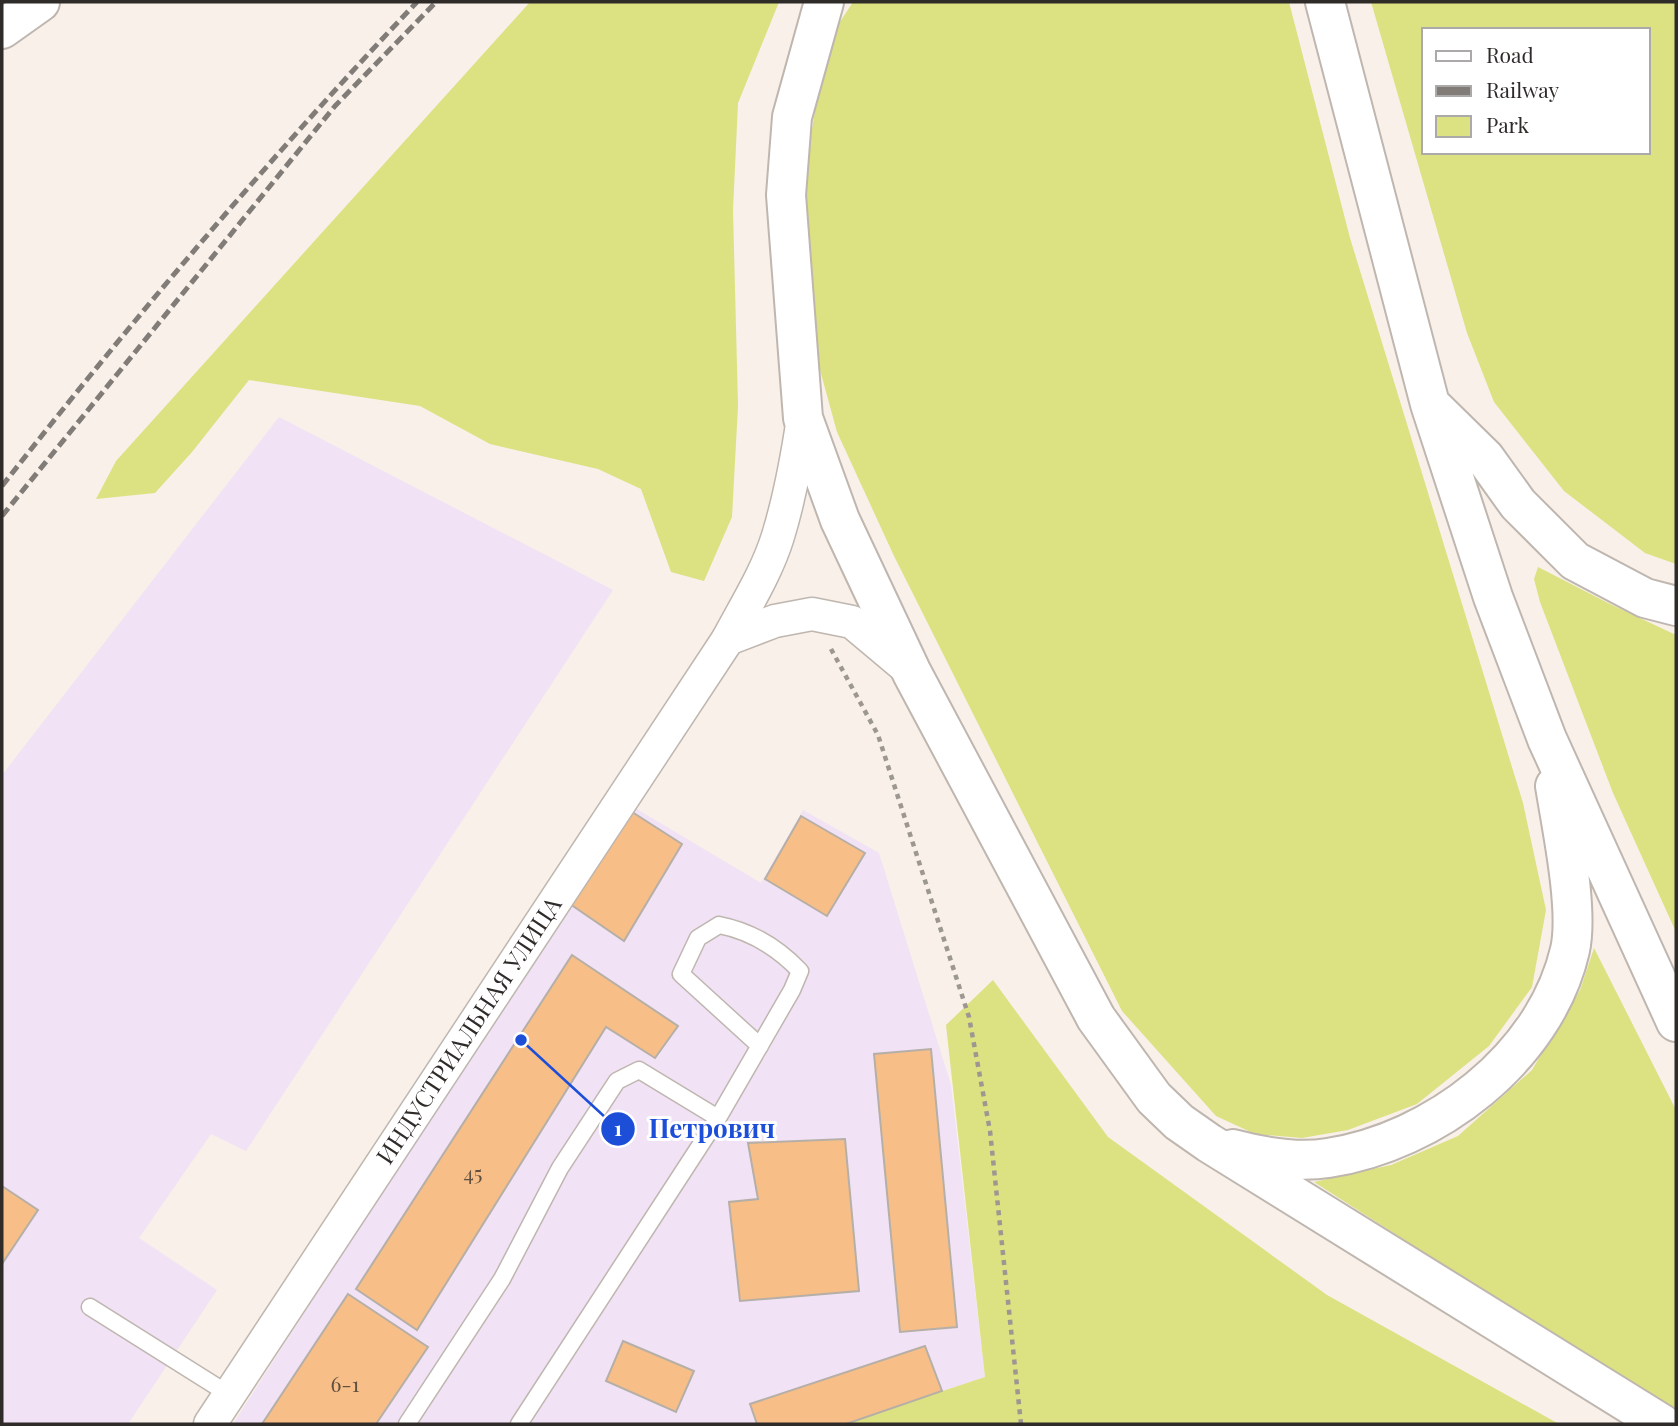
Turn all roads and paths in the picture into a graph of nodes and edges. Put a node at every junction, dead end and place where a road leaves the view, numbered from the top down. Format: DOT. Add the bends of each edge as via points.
graph roads {
  1 [pos="40,2"];
  2 [pos="824,2"];
  3 [pos="1325,2"];
  4 [pos="2,29"];
  5 [pos="1430,404"];
  6 [pos="803,418"];
  7 [pos="1676,606"];
  8 [pos="812,614"];
  9 [pos="728,639"];
  10 [pos="912,673"];
  11 [pos="1547,739"];
  12 [pos="1676,1022"];
  13 [pos="760,1046"];
  14 [pos="718,1118"];
  15 [pos="1209,1143"];
  16 [pos="90,1307"];
  17 [pos="230,1395"];
  18 [pos="210,1424"];
  19 [pos="407,1424"];
  20 [pos="519,1424"];
  21 [pos="1021,1424"];
  22 [pos="1662,1424"];
  1 -- 4 [label="street"];
  2 -- 6 [label="street" via="792,117 786,195"];
  3 -- 5 [label="street"];
  5 -- 7 [label="street" via="1485,458 1518,504 1575,561 1645,598"];
  5 -- 11 [label="street" via="1493,597"];
  6 -- 9 [label="street, ИНДУСТРИАЛЬНАЯ УЛИЦА" via="778,538"];
  6 -- 10 [label="street" via="840,520"];
  8 -- 9 [label="street" via="775,621"];
  8 -- 10 [label="street" via="852,622"];
  8 -- 21 [label="path" via="878,735 969,1017 989,1131"];
  9 -- 17 [label="street, ИНДУСТРИАЛЬНАЯ УЛИЦА"];
  10 -- 15 [label="street" via="1096,1018 1154,1098"];
  11 -- 12 [label="street"];
  11 -- 15 [label="street" via="1573,919 1570,950 1555,994 1515,1055 1459,1105 1401,1136 1365,1148 1328,1158 1291,1159"];
  13 -- 13 [label="lane" via="800,971 782,952 719,925 698,937 681,974"];
  13 -- 14 [label="lane"];
  14 -- 19 [label="lane" via="639,1070 617,1081 560,1168 502,1279"];
  14 -- 20 [label="lane"];
  15 -- 22 [label="street"];
  16 -- 17 [label="lane"];
  17 -- 18 [label="street, ИНДУСТРИАЛЬНАЯ УЛИЦА"];
}
